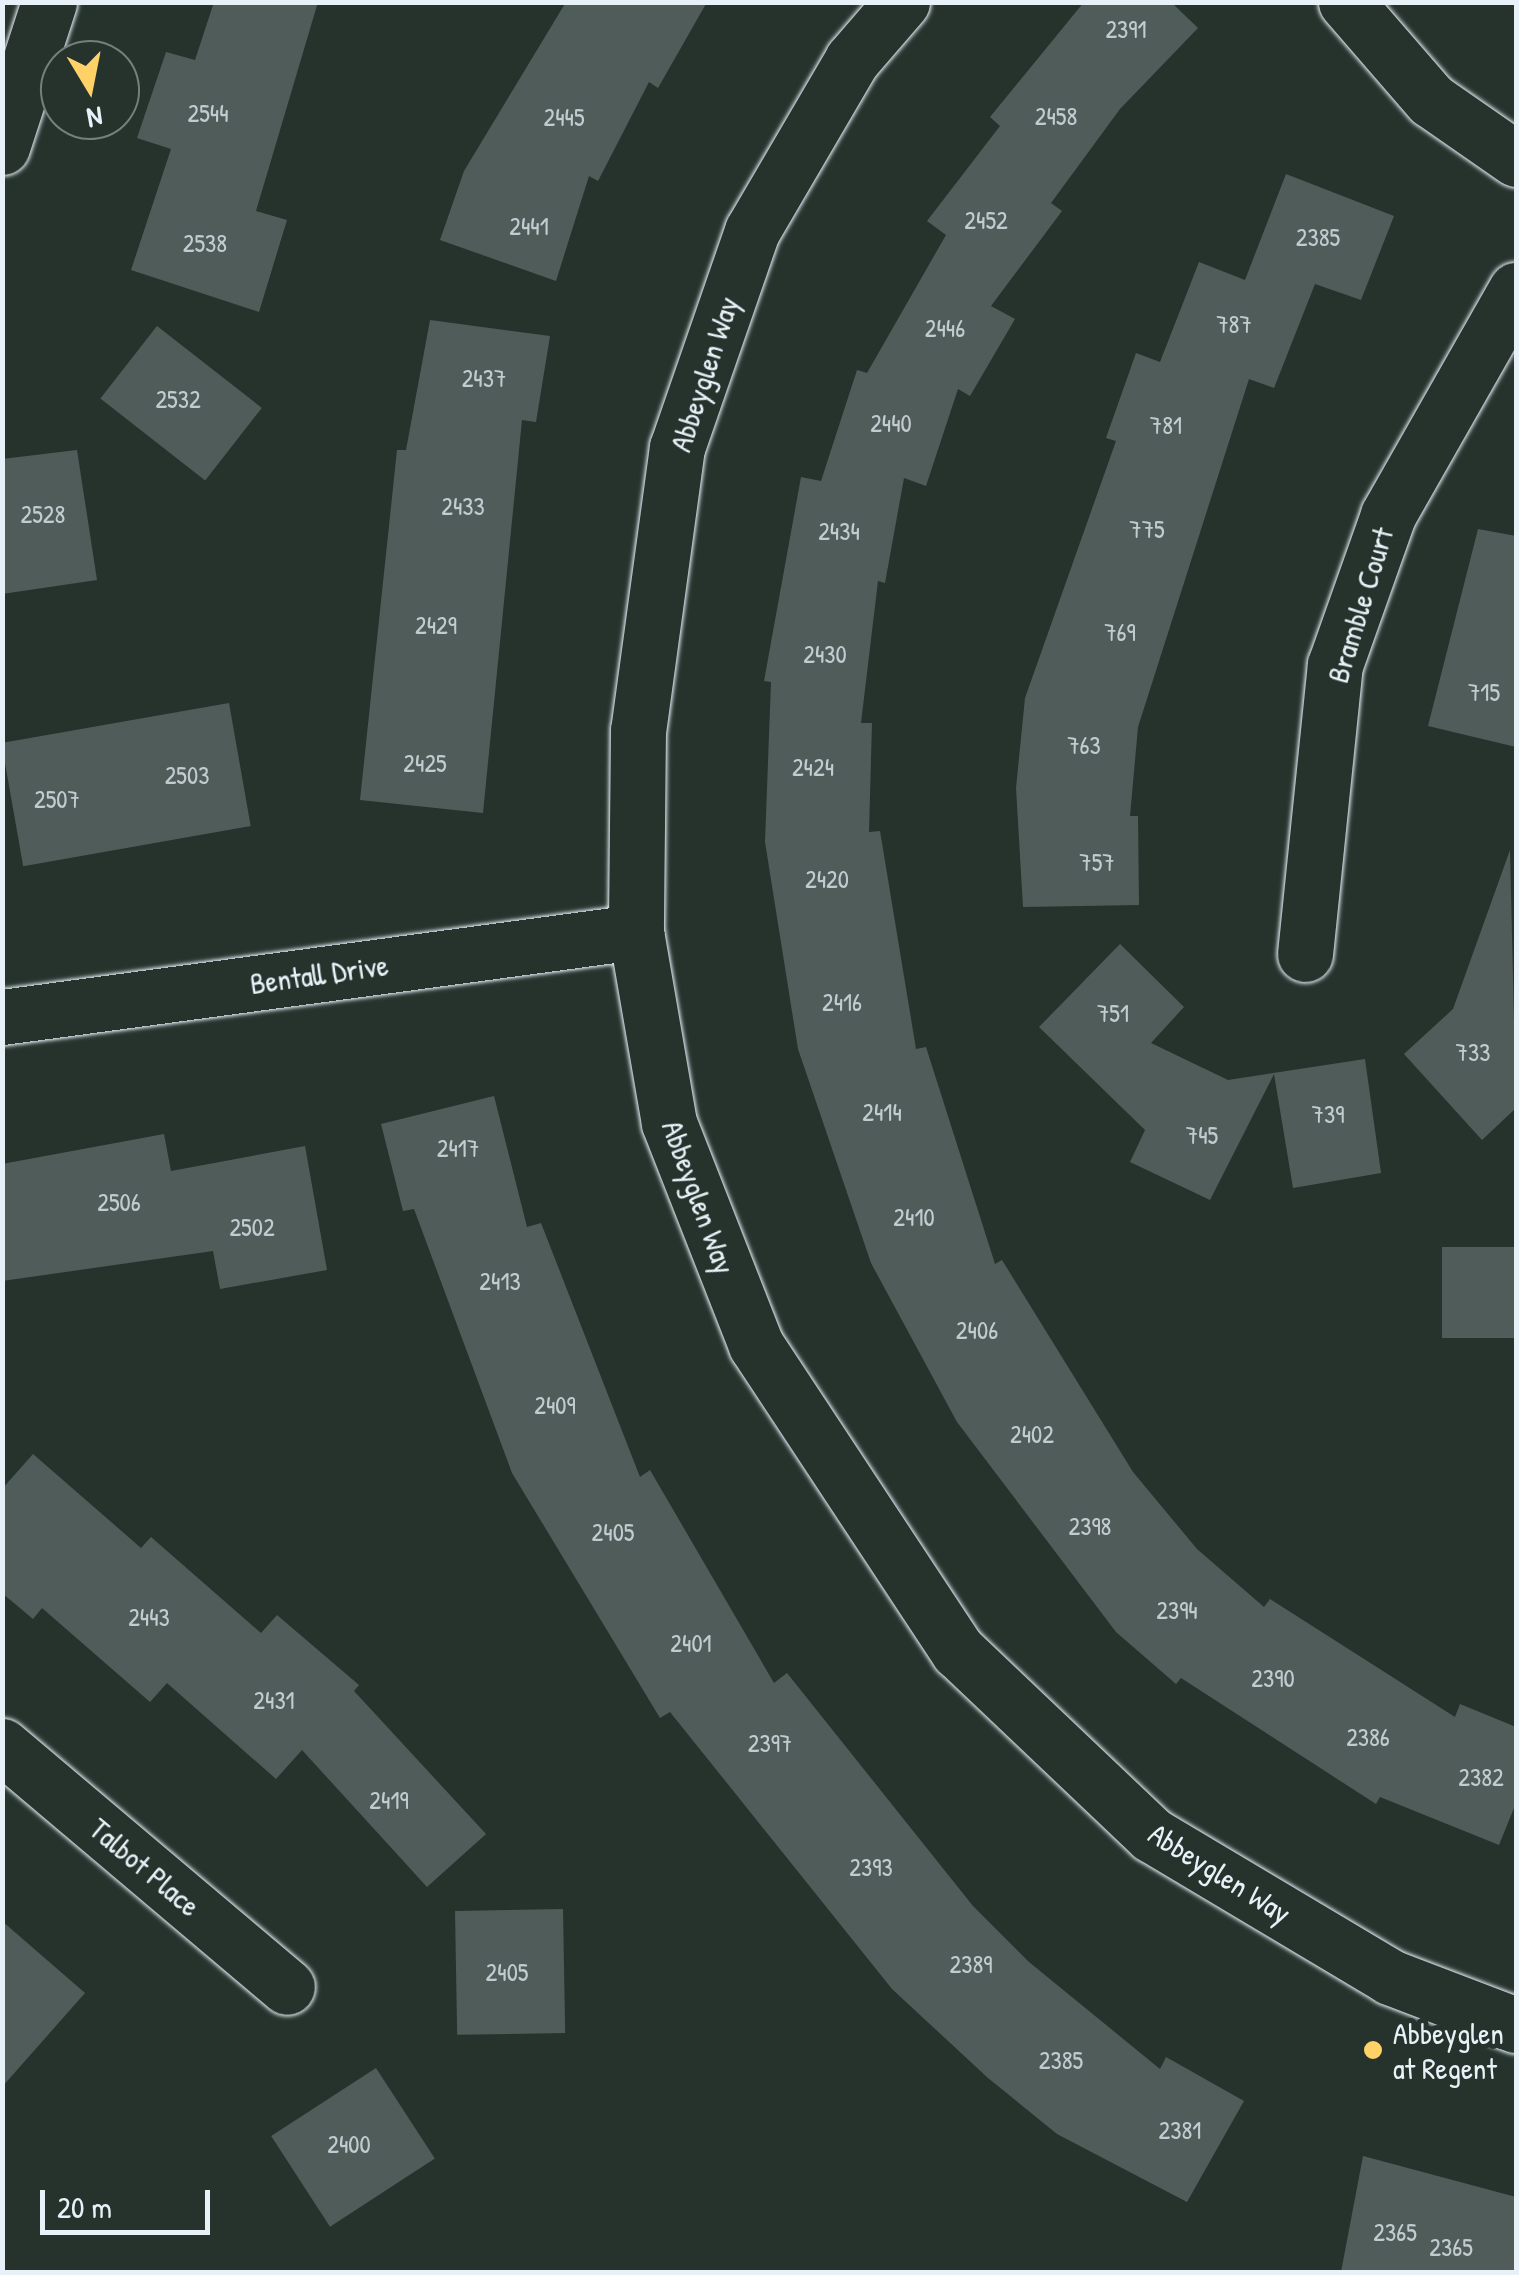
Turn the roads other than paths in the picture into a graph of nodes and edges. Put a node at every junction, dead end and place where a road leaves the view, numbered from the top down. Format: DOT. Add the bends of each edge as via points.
graph roads {
  1 [pos="49,2"];
  2 [pos="902,2"];
  3 [pos="1346,2"];
  4 [pos="2,147"];
  5 [pos="1516,159"];
  6 [pos="1516,290"];
  7 [pos="636,932"];
  8 [pos="1306,954"];
  9 [pos="2,1017"];
  10 [pos="2,1746"];
  11 [pos="288,1987"];
  12 [pos="1516,2026"];
  1 -- 4 [label="street"];
  2 -- 7 [label="street, Abbeyglen Way" via="852,60 752,231 678,447 640,677"];
  3 -- 5 [label="street" via="1431,100"];
  6 -- 8 [label="street, Bramble Court" via="1388,515 1335,665"];
  7 -- 9 [label="street, Bentall Drive"];
  7 -- 12 [label="street, Abbeyglen Way" via="669,1124 756,1346 958,1650 1152,1836 1390,1977"];
  10 -- 11 [label="street, Talbot Place"];
}
